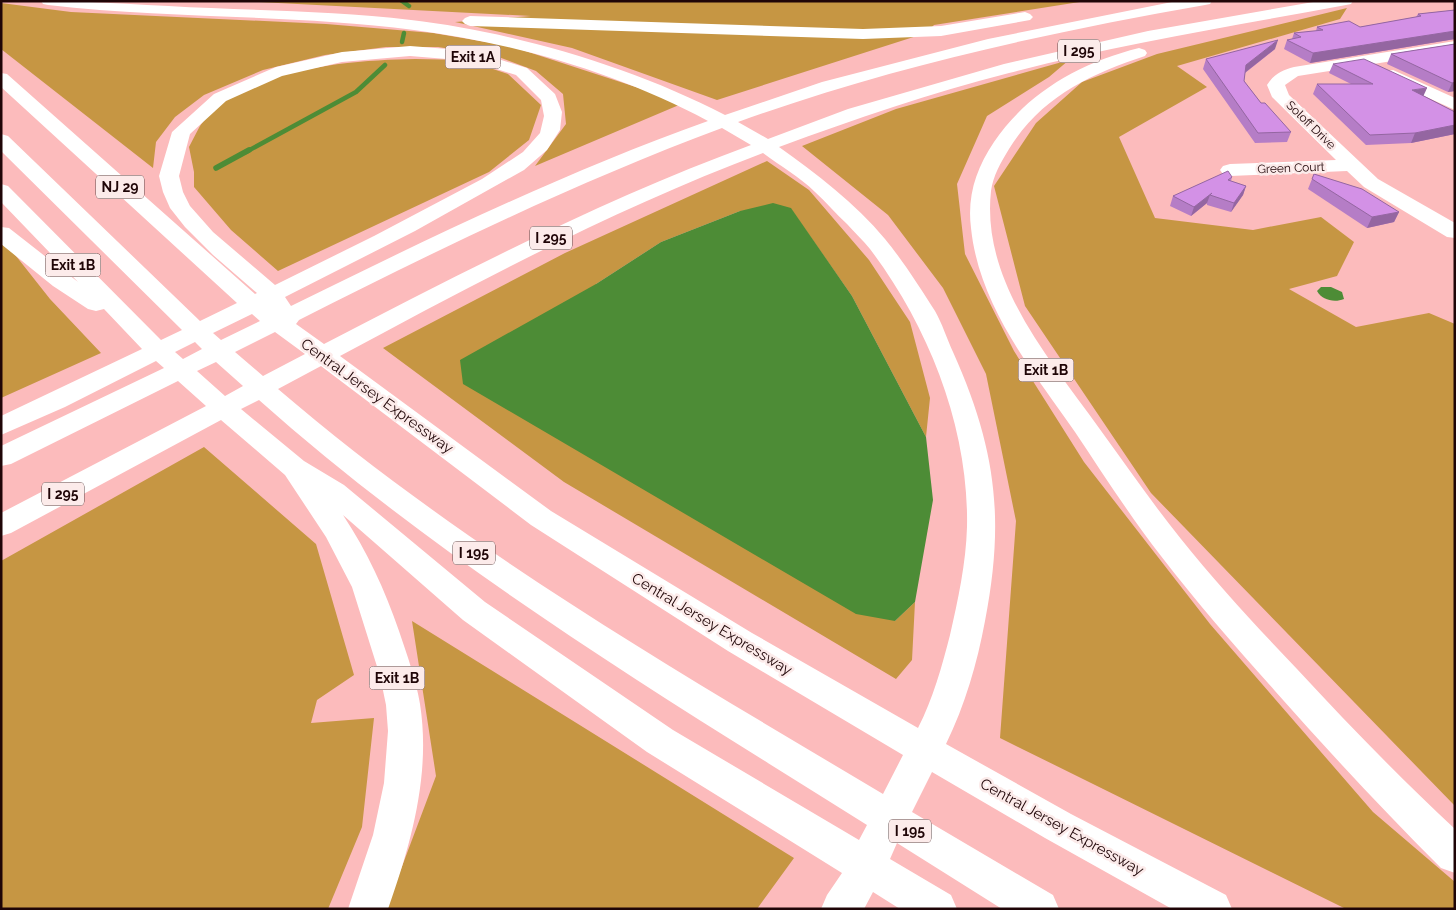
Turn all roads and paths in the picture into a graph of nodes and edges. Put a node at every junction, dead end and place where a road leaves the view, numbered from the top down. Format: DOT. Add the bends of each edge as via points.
graph roads {
  1 [pos="48,1"];
  2 [pos="1205,1"];
  3 [pos="1346,1"];
  4 [pos="1354,1"];
  5 [pos="240,14"];
  6 [pos="1455,46"];
  7 [pos="1362,60"];
  8 [pos="1,78"];
  9 [pos="769,98"];
  10 [pos="1455,105"];
  11 [pos="661,137"];
  12 [pos="1,140"];
  13 [pos="605,148"];
  14 [pos="1352,165"];
  15 [pos="1230,170"];
  16 [pos="526,181"];
  17 [pos="1,190"];
  18 [pos="1455,232"];
  19 [pos="1,233"];
  20 [pos="386,239"];
  21 [pos="146,339"];
  22 [pos="311,348"];
  23 [pos="56,401"];
  24 [pos="1,422"];
  25 [pos="1,426"];
  26 [pos="1,457"];
  27 [pos="125,462"];
  28 [pos="294,468"];
  29 [pos="1,526"];
  30 [pos="1,536"];
  31 [pos="1455,855"];
  32 [pos="1037,907"];
  33 [pos="368,909"];
  34 [pos="840,909"];
  35 [pos="937,909"];
  36 [pos="1212,909"];
  1 -- 5 [label="main road"];
  2 -- 9 [label="main road, I 295" via="966,48 866,76"];
  3 -- 27 [label="main road, I 295" via="1148,36 1052,57 957,81 817,126 709,167 576,226 396,316"];
  4 -- 31 [label="main road, Exit 1B" via="1122,58 1058,86 1020,119 992,160 982,184 981,218 991,269 1005,304 1026,342 1156,528 1243,633 1348,748 1402,806"];
  5 -- 9 [label="main road" via="863,34 941,31 1040,15 876,56"];
  5 -- 34 [label="main road" via="377,21 441,29 548,52 645,83 753,136 798,169 855,218 885,251 910,288 932,326 966,416 983,517 979,569 966,639 940,719 854,890"];
  6 -- 7 [label="main road, Soloff Drive"];
  7 -- 10 [label="main road"];
  7 -- 14 [label="main road, Soloff Drive" via="1294,72 1279,79 1276,85 1281,97"];
  8 -- 22 [label="main road, Central Jersey Expressway / NJ 29" via="240,294"];
  9 -- 11 [label="main road, I 295"];
  11 -- 13 [label="main road"];
  11 -- 26 [label="main road, I 295" via="353,283"];
  12 -- 32 [label="main road, I 195" via="235,367 371,478 580,626 785,756"];
  14 -- 15 [label="main road, Green Court"];
  14 -- 18 [label="main road, Soloff Drive" via="1371,183"];
  16 -- 20 [label="main road"];
  17 -- 21 [label="main road, Exit 1B"];
  19 -- 21 [label="main road" via="61,281"];
  20 -- 22 [label="main road, Exit 1A" via="484,186 539,146 549,133 554,112 547,94 539,85 513,69 454,54 407,52 337,57 278,71 238,87 192,117 178,138 171,160 169,175 178,204 233,261 264,287"];
  20 -- 23 [label="main road"];
  21 -- 28 [label="main road"];
  22 -- 36 [label="main road, Central Jersey Expressway" via="541,518 675,602 1058,826"];
  23 -- 24 [label="main road"];
  23 -- 25 [label="main road"];
  27 -- 29 [label="main road, I 295"];
  27 -- 30 [label="main road"];
  28 -- 33 [label="main road, Exit 1B" via="348,548 370,591 394,664 403,706 405,752 398,811 384,868"];
  28 -- 35 [label="main road" via="334,492 474,610 660,740"];
}
